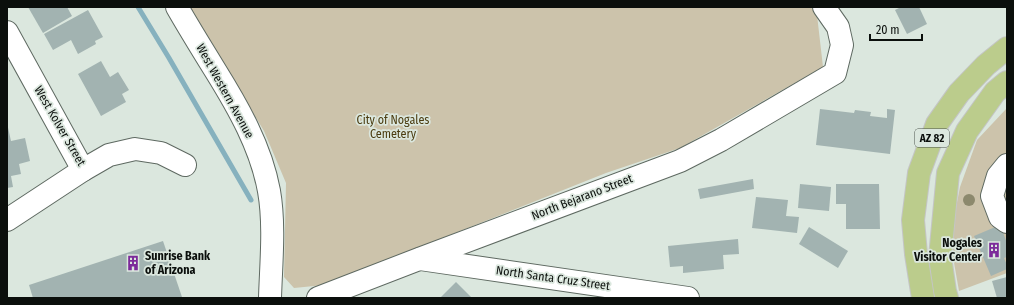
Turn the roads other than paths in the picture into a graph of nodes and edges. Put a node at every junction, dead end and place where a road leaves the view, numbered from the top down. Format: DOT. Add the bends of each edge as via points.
graph roads {
  1 [pos="177,7"];
  2 [pos="824,7"];
  3 [pos="7,32"];
  4 [pos="1007,48"];
  5 [pos="1007,82"];
  6 [pos="185,164"];
  7 [pos="1007,165"];
  8 [pos="83,170"];
  9 [pos="7,220"];
  10 [pos="1007,222"];
  11 [pos="419,259"];
  12 [pos="270,298"];
  13 [pos="318,298"];
  14 [pos="688,298"];
  15 [pos="923,298"];
  16 [pos="947,298"];
  1 -- 12 [label="street, West Western Avenue" via="232,97 264,167 270,192 272,220"];
  2 -- 11 [label="street, North Bejarano Street" via="838,27 842,45 835,73 680,161"];
  3 -- 8 [label="street, West Kolver Street"];
  4 -- 15 [label="main road, AZ 82" via="959,93 938,124 919,174 913,220"];
  5 -- 16 [label="main road, AZ 82" via="995,92 967,131 948,173 940,257"];
  6 -- 8 [label="street, West Kolver Street" via="161,153 135,149 109,155"];
  7 -- 10 [label="street" via="998,176 992,196 1000,217"];
  8 -- 9 [label="street"];
  11 -- 13 [label="street, North Bejarano Street"];
  11 -- 14 [label="street, North Santa Cruz Street"];
}
